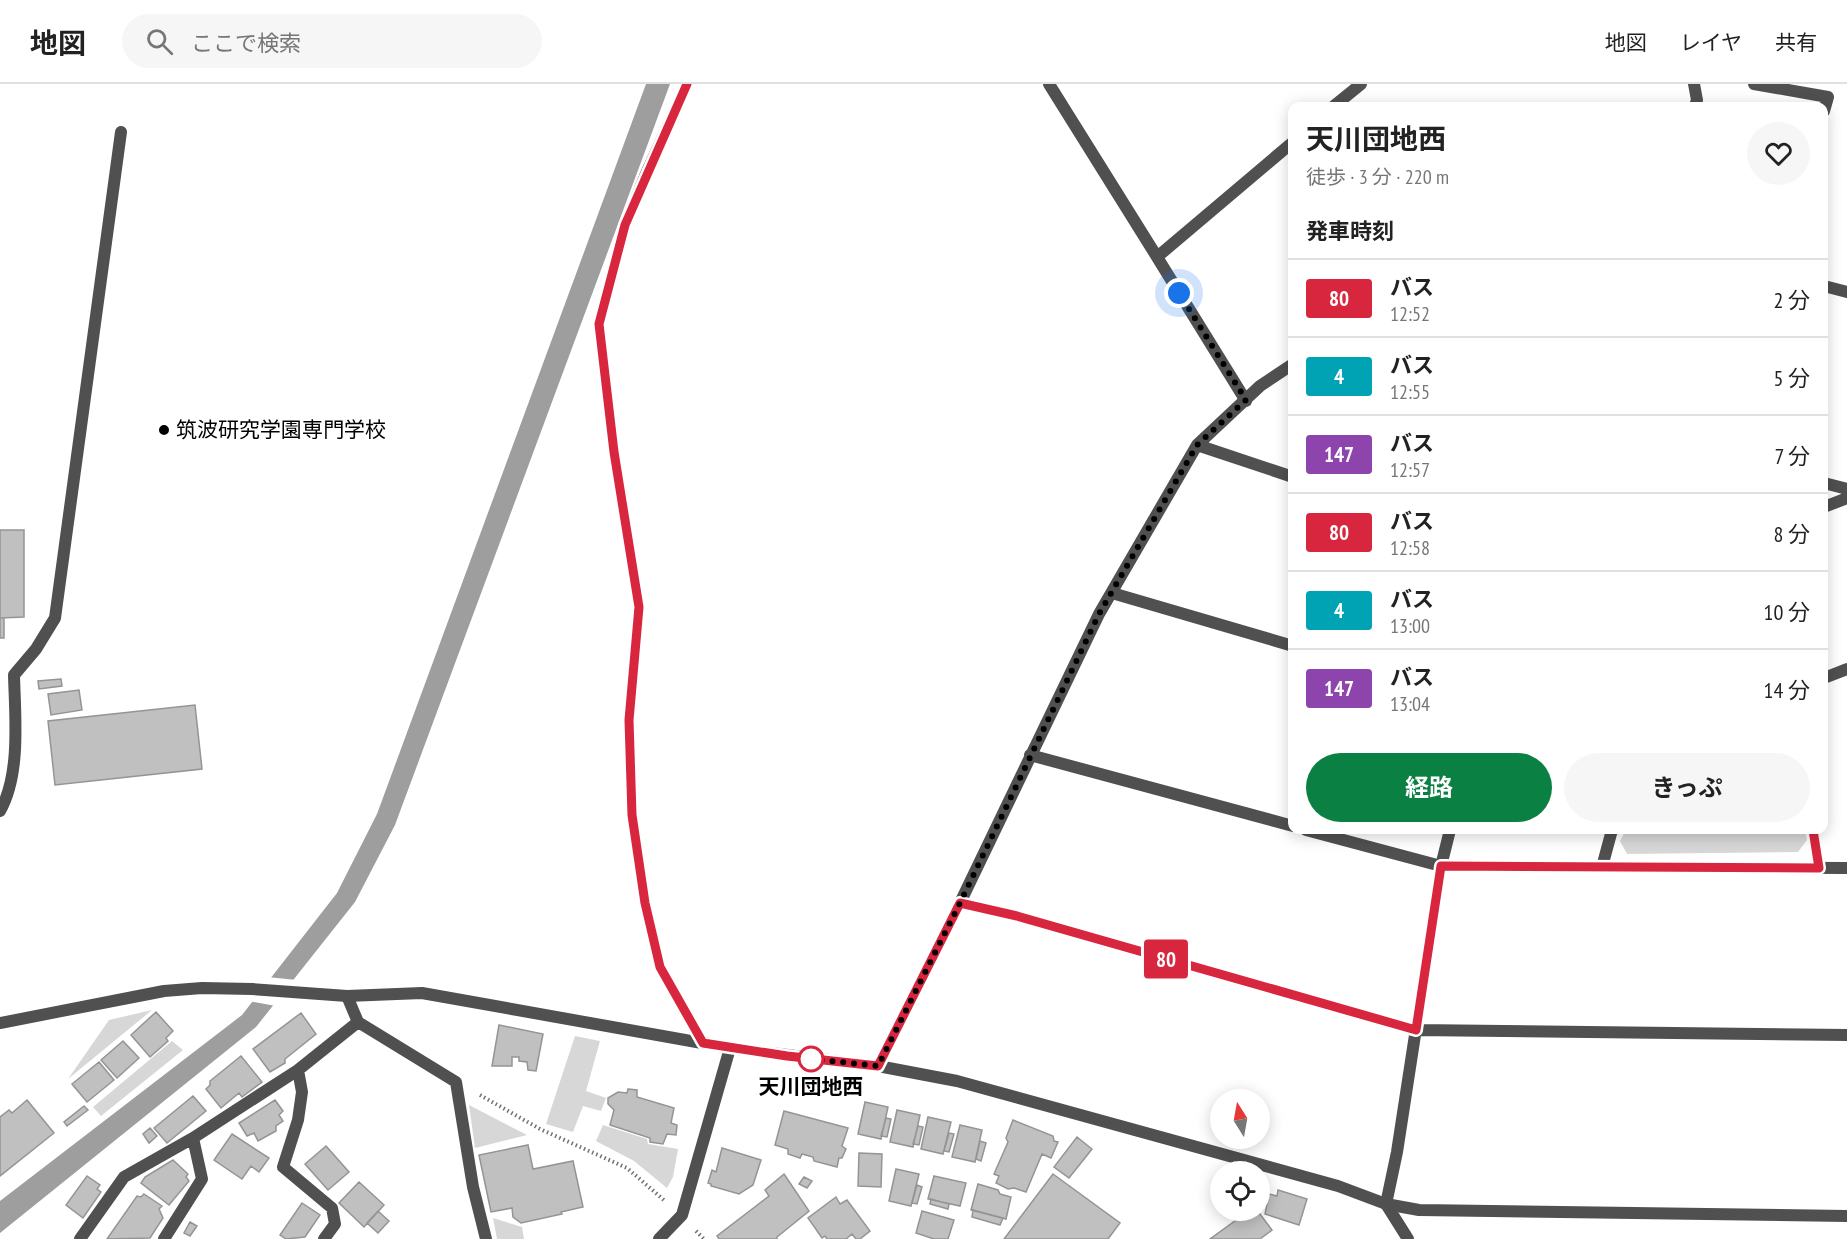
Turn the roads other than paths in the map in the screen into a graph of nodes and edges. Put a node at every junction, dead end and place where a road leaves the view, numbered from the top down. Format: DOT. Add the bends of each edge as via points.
graph roads {
  1 [pos="687,84"];
  2 [pos="1049,84"];
  3 [pos="1361,84"];
  4 [pos="1694,84"];
  5 [pos="1755,84"];
  6 [pos="1339,102"];
  7 [pos="1696,102"];
  8 [pos="1827,102"];
  9 [pos="121,132"];
  10 [pos="1288,146"];
  11 [pos="1157,257"];
  12 [pos="1828,287"];
  13 [pos="1847,292"];
  14 [pos="1288,367"];
  15 [pos="1246,400"];
  16 [pos="1197,445"];
  17 [pos="1288,475"];
  18 [pos="1828,484"];
  19 [pos="1847,489"];
  20 [pos="1847,498"];
  21 [pos="1828,505"];
  22 [pos="1112,592"];
  23 [pos="1288,645"];
  24 [pos="1847,669"];
  25 [pos="1828,676"];
  26 [pos="1030,755"];
  27 [pos="0,810"];
  28 [pos="1288,825"];
  29 [pos="1321,834"];
  30 [pos="1449,834"];
  31 [pos="1611,834"];
  32 [pos="1814,834"];
  33 [pos="1441,866"];
  34 [pos="1602,867"];
  35 [pos="1819,868"];
  36 [pos="1847,868"];
  37 [pos="960,903"];
  38 [pos="347,996"];
  39 [pos="358,1022"];
  40 [pos="0,1023"];
  41 [pos="1416,1030"];
  42 [pos="1847,1035"];
  43 [pos="703,1043"];
  44 [pos="730,1048"];
  45 [pos="878,1066"];
  46 [pos="298,1070"];
  47 [pos="193,1138"];
  48 [pos="1386,1204"];
  49 [pos="1847,1216"];
  50 [pos="80,1239"];
  51 [pos="164,1239"];
  52 [pos="324,1239"];
  53 [pos="486,1239"];
  54 [pos="659,1239"];
  55 [pos="1408,1239"];
  1 -- 43 [label="street" via="625,225 599,324 614,452 639,607 629,720 632,815 645,903 660,967"];
  2 -- 11 [label="street"];
  3 -- 6 [label="street"];
  4 -- 7 [label="street"];
  5 -- 8 [label="street" via="1828,97"];
  9 -- 27 [label="street" via="55,618 14,675 16,744"];
  10 -- 11 [label="street"];
  11 -- 15 [label="street"];
  12 -- 13 [label="street"];
  14 -- 15 [label="street"];
  15 -- 16 [label="street"];
  16 -- 17 [label="street"];
  16 -- 22 [label="street"];
  18 -- 19 [label="street"];
  20 -- 21 [label="street"];
  22 -- 23 [label="street"];
  22 -- 26 [label="street"];
  24 -- 25 [label="street"];
  26 -- 28 [label="street"];
  26 -- 37 [label="street"];
  29 -- 33 [label="street"];
  30 -- 33 [label="street"];
  31 -- 34 [label="street"];
  32 -- 35 [label="street"];
  33 -- 34 [label="street"];
  33 -- 41 [label="street"];
  34 -- 35 [label="street"];
  35 -- 36 [label="street"];
  37 -- 41 [label="street"];
  37 -- 45 [label="street"];
  38 -- 39 [label="street"];
  38 -- 40 [label="street" via="202,988"];
  38 -- 43 [label="street" via="422,993"];
  39 -- 46 [label="street"];
  39 -- 53 [label="street" via="456,1082 473,1187"];
  41 -- 42 [label="street"];
  41 -- 48 [label="street"];
  43 -- 44 [label="street"];
  44 -- 45 [label="street"];
  44 -- 54 [label="street" via="682,1215"];
  45 -- 48 [label="street" via="957,1081 1338,1186"];
  46 -- 47 [label="street"];
  46 -- 52 [label="street" via="302,1092 298,1120 283,1167 332,1209 335,1224"];
  47 -- 50 [label="street" via="124,1177"];
  47 -- 51 [label="street" via="202,1179"];
  48 -- 49 [label="street" via="1419,1210"];
  48 -- 55 [label="street"];
}
